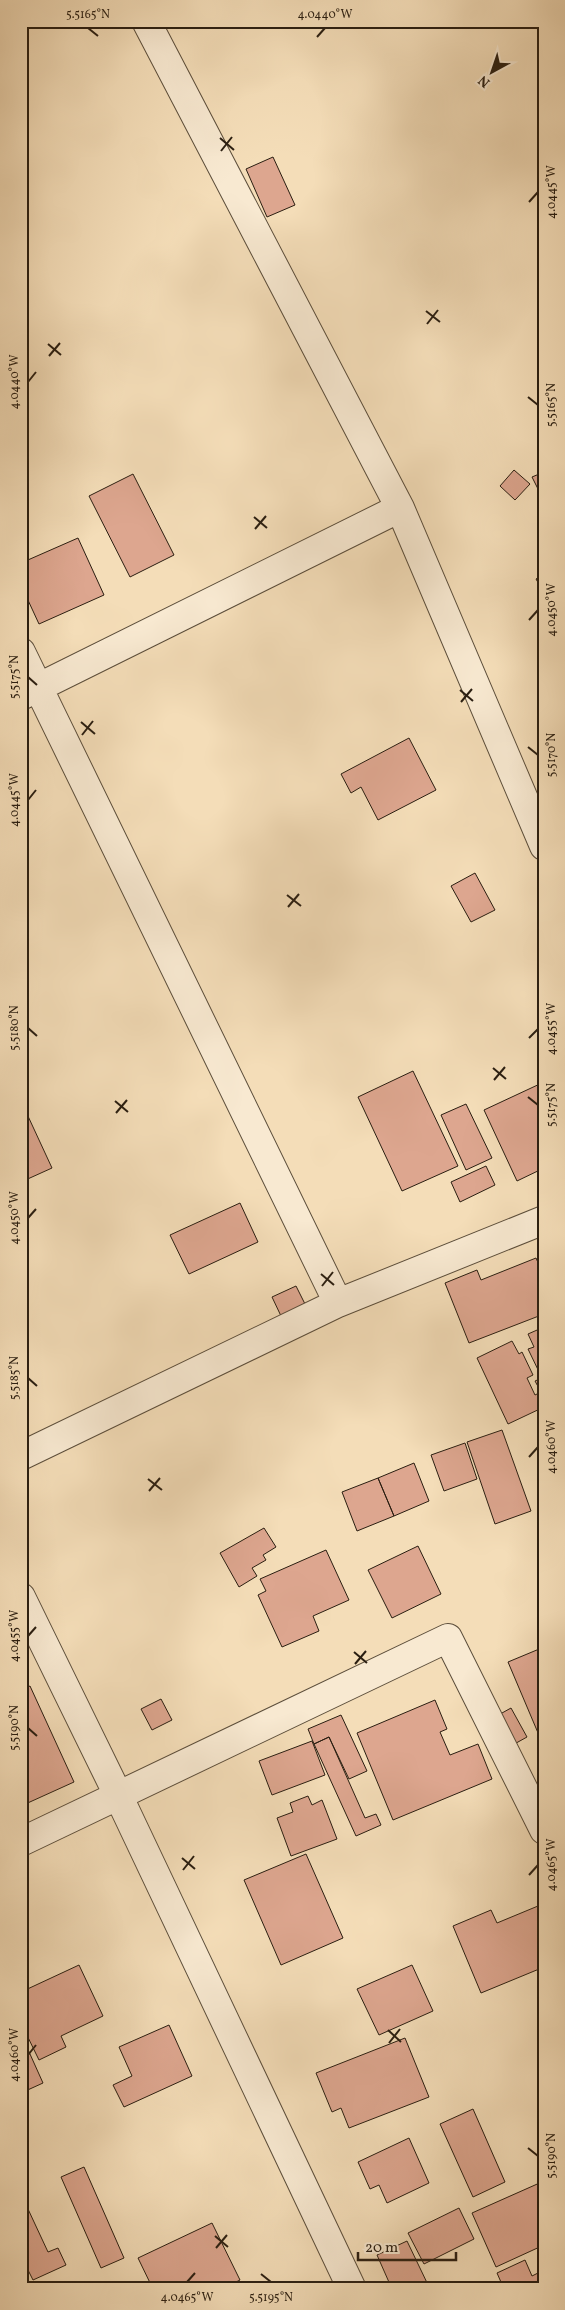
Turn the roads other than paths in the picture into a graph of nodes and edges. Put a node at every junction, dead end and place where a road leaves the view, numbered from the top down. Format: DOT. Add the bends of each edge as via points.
graph roads {
  1 [pos="146,21"];
  2 [pos="400,508"];
  3 [pos="21,652"];
  4 [pos="30,692"];
  5 [pos="544,846"];
  6 [pos="544,1220"];
  7 [pos="338,1303"];
  8 [pos="21,1456"];
  9 [pos="21,1597"];
  10 [pos="118,1795"];
  11 [pos="544,1830"];
  12 [pos="21,1842"];
  13 [pos="352,2289"];
  1 -- 2 [label="street"];
  2 -- 4 [label="street"];
  2 -- 5 [label="street"];
  3 -- 4 [label="street"];
  4 -- 7 [label="street"];
  6 -- 7 [label="street"];
  7 -- 8 [label="street"];
  9 -- 10 [label="street"];
  10 -- 11 [label="street" via="448,1638"];
  10 -- 12 [label="street"];
  10 -- 13 [label="street"];
}
